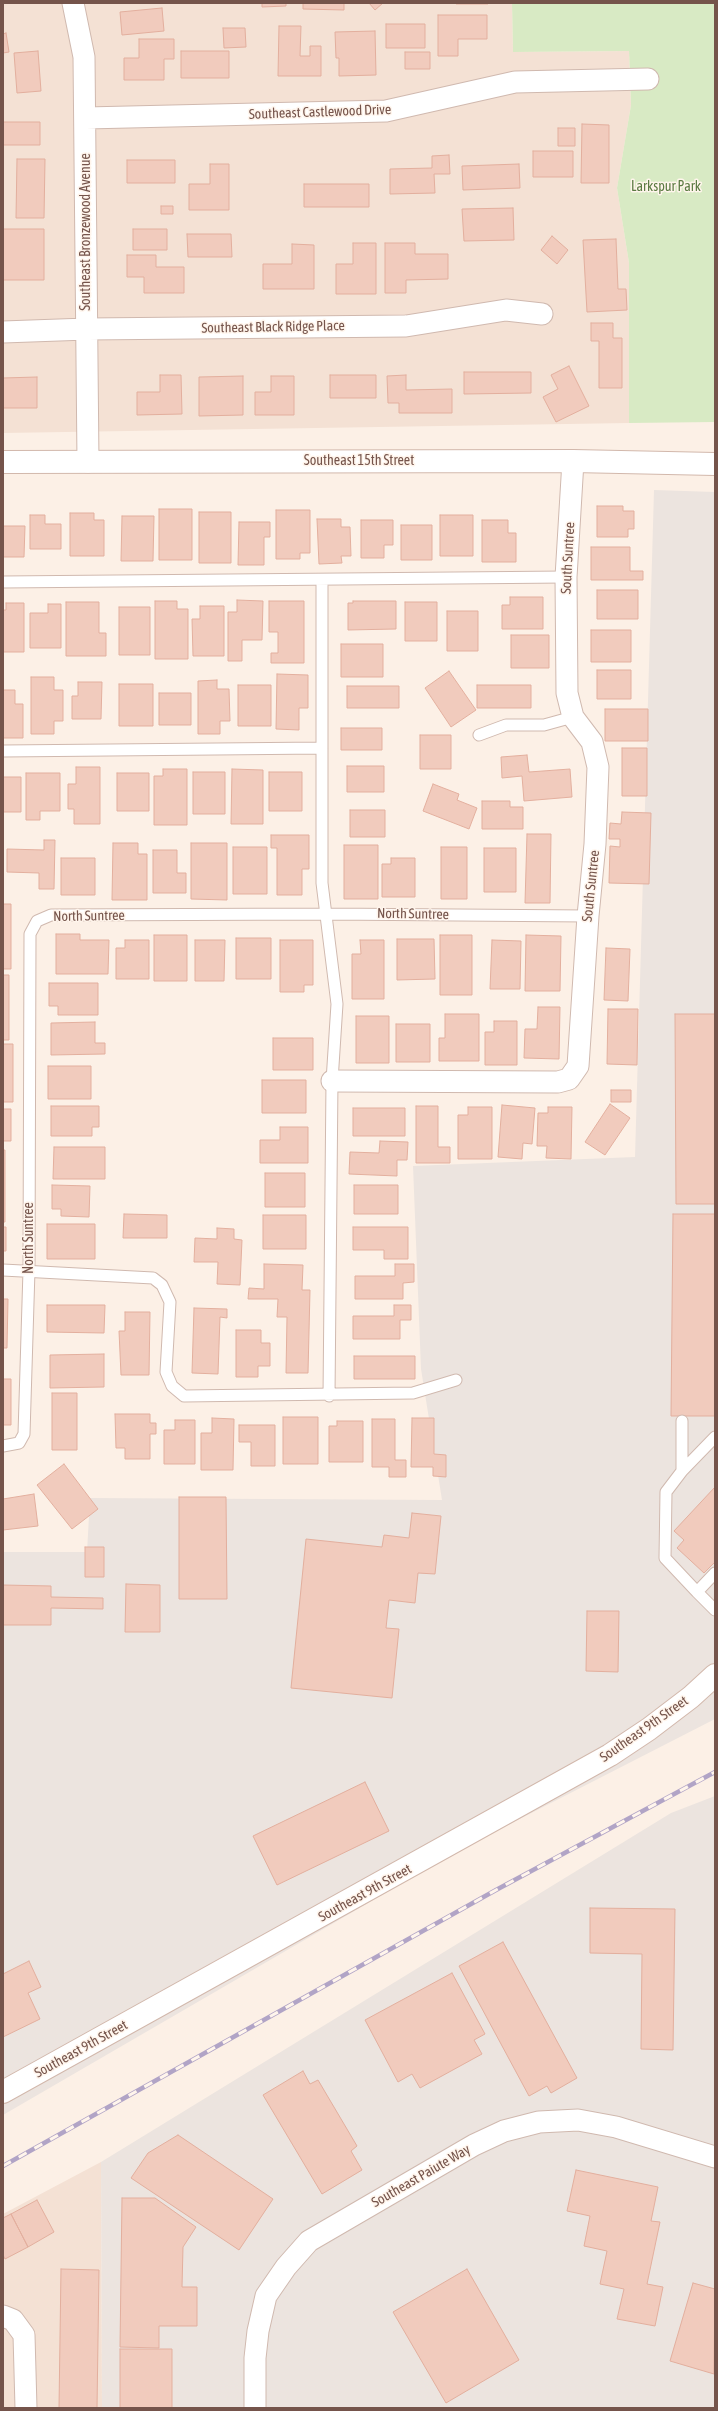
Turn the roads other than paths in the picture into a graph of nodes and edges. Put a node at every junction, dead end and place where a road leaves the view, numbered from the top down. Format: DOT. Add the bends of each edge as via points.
graph roads {
  1 [pos="73,3"];
  2 [pos="648,79"];
  3 [pos="86,118"];
  4 [pos="542,314"];
  5 [pos="87,329"];
  6 [pos="3,332"];
  7 [pos="573,461"];
  8 [pos="3,462"];
  9 [pos="88,462"];
  10 [pos="715,464"];
  11 [pos="566,577"];
  12 [pos="322,580"];
  13 [pos="3,582"];
  14 [pos="573,718"];
  15 [pos="479,735"];
  16 [pos="322,748"];
  17 [pos="3,752"];
  18 [pos="327,914"];
  19 [pos="588,916"];
  20 [pos="332,1082"];
  21 [pos="3,1270"];
  22 [pos="28,1270"];
  23 [pos="456,1380"];
  24 [pos="329,1396"];
  25 [pos="682,1420"];
  26 [pos="715,1437"];
  27 [pos="3,1446"];
  28 [pos="682,1472"];
  29 [pos="715,1573"];
  30 [pos="697,1592"];
  31 [pos="715,1610"];
  32 [pos="715,1675"];
  33 [pos="3,2092"];
  34 [pos="715,2157"];
  35 [pos="3,2316"];
  36 [pos="26,2408"];
  37 [pos="255,2408"];
  1 -- 3 [label="street, Southeast Bronzewood Avenue" via="84,58"];
  2 -- 3 [label="street, Southeast Castlewood Drive" via="515,82 386,111"];
  3 -- 5 [label="street, Southeast Bronzewood Avenue"];
  4 -- 5 [label="street, Southeast Black Ridge Place" via="506,310 406,326"];
  5 -- 6 [label="street, Southeast Black Ridge Place"];
  5 -- 9 [label="street, Southeast Bronzewood Avenue"];
  7 -- 9 [label="street, Southeast 15th Street"];
  7 -- 10 [label="street, Southeast 15th Street"];
  7 -- 11 [label="street, South Suntree"];
  8 -- 9 [label="street, Southeast 15th Street"];
  11 -- 12 [label="lane"];
  11 -- 14 [label="street, South Suntree" via="567,693"];
  12 -- 13 [label="lane"];
  12 -- 16 [label="lane"];
  14 -- 15 [label="lane" via="544,725 506,725"];
  14 -- 19 [label="street, South Suntree" via="592,742 598,767 595,844"];
  16 -- 17 [label="lane"];
  16 -- 18 [label="lane" via="322,883"];
  18 -- 19 [label="lane, North Suntree"];
  18 -- 20 [label="lane" via="337,1004"];
  18 -- 22 [label="lane, North Suntree" via="51,915 37,921 30,934"];
  19 -- 20 [label="street, South Suntree" via="578,1066 569,1079 558,1082"];
  20 -- 24 [label="lane"];
  21 -- 22 [label="lane"];
  22 -- 24 [label="lane" via="153,1278 162,1285 170,1302 166,1372 172,1386 184,1396"];
  22 -- 27 [label="lane, North Suntree" via="24,1434 19,1443"];
  23 -- 24 [label="lane" via="413,1393"];
  25 -- 28 [label="lane"];
  26 -- 28 [label="lane"];
  28 -- 30 [label="lane" via="666,1492 665,1558"];
  29 -- 30 [label="lane"];
  30 -- 31 [label="lane"];
  32 -- 33 [label="street, Southeast 9th Street" via="649,1730 610,1755"];
  34 -- 37 [label="street, Southeast Paiute Way" via="616,2127 578,2120 539,2122 504,2131 474,2145 309,2241 286,2267 266,2296 258,2331"];
  35 -- 36 [label="street" via="13,2320 24,2335"];
}
